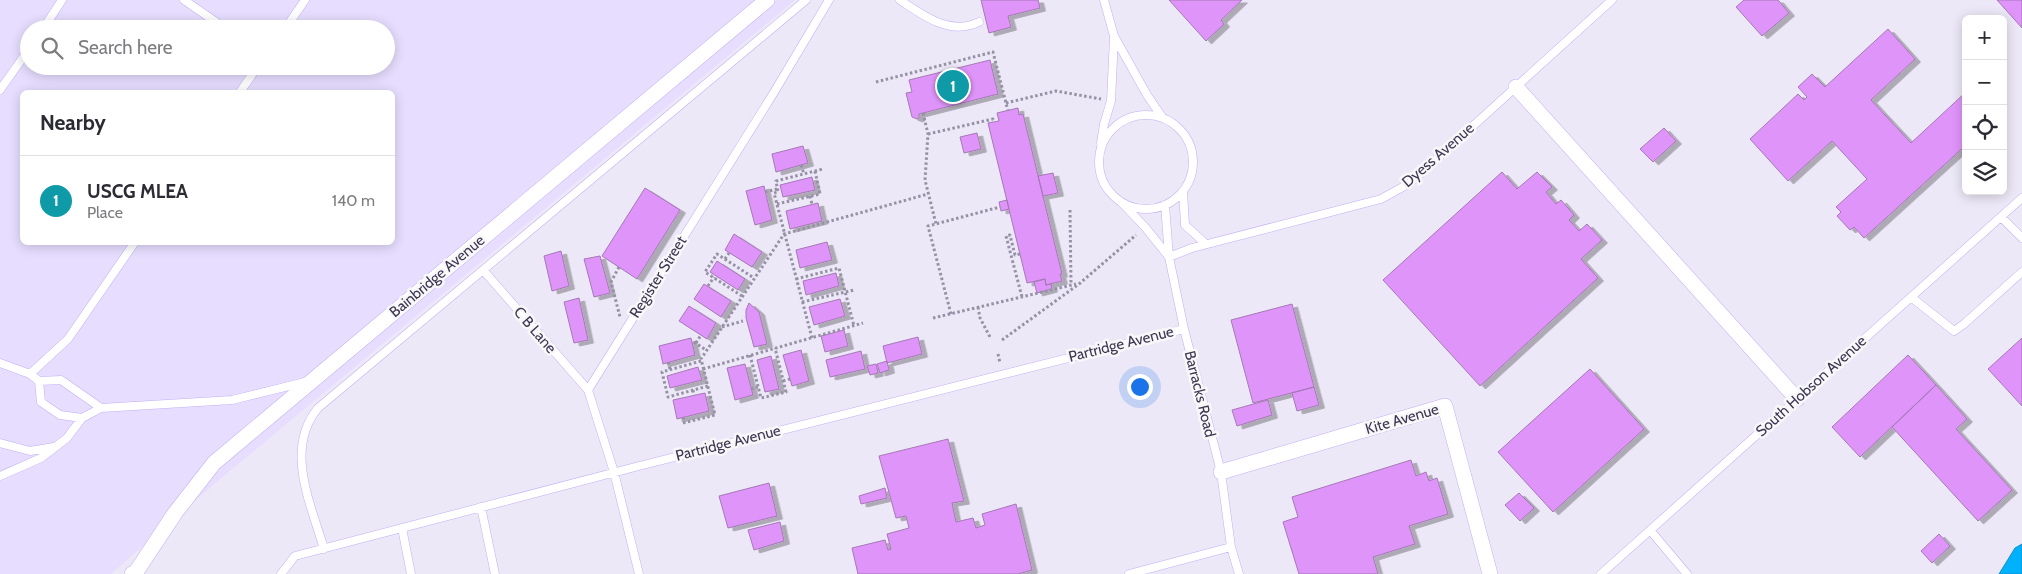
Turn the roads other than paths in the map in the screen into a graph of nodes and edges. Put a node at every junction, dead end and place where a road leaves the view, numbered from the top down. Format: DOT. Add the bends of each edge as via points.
graph roads {
  1 [pos="62,0"];
  2 [pos="184,0"];
  3 [pos="305,0"];
  4 [pos="767,0"];
  5 [pos="806,0"];
  6 [pos="829,0"];
  7 [pos="900,0"];
  8 [pos="1104,0"];
  9 [pos="1612,0"];
  10 [pos="48,20"];
  11 [pos="213,20"];
  12 [pos="291,20"];
  13 [pos="980,22"];
  14 [pos="1114,36"];
  15 [pos="20,62"];
  16 [pos="252,75"];
  17 [pos="1516,87"];
  18 [pos="0,90"];
  19 [pos="241,90"];
  20 [pos="1162,117"];
  21 [pos="1100,151"];
  22 [pos="1183,191"];
  23 [pos="2022,198"];
  24 [pos="1120,201"];
  25 [pos="1165,205"];
  26 [pos="2001,217"];
  27 [pos="2022,238"];
  28 [pos="1206,244"];
  29 [pos="133,245"];
  30 [pos="1169,257"];
  31 [pos="483,270"];
  32 [pos="2022,272"];
  33 [pos="1911,296"];
  34 [pos="1184,329"];
  35 [pos="0,363"];
  36 [pos="30,374"];
  37 [pos="314,379"];
  38 [pos="39,381"];
  39 [pos="588,390"];
  40 [pos="1796,399"];
  41 [pos="101,408"];
  42 [pos="82,418"];
  43 [pos="0,443"];
  44 [pos="56,447"];
  45 [pos="614,472"];
  46 [pos="1220,472"];
  47 [pos="0,476"];
  48 [pos="481,507"];
  49 [pos="402,528"];
  50 [pos="1650,530"];
  51 [pos="1231,547"];
  52 [pos="324,549"];
  53 [pos="132,574"];
  54 [pos="281,574"];
  55 [pos="411,574"];
  56 [pos="495,574"];
  57 [pos="639,574"];
  58 [pos="1129,574"];
  59 [pos="1239,574"];
  60 [pos="1490,574"];
  61 [pos="1601,574"];
  62 [pos="1687,574"];
  1 -- 10 [label="lane"];
  2 -- 11 [label="lane"];
  3 -- 12 [label="lane"];
  4 -- 37 [label="street, Bainbridge Avenue"];
  5 -- 31 [label="lane"];
  6 -- 39 [label="lane, Register Street"];
  7 -- 13 [label="lane" via="940,24 961,28"];
  8 -- 14 [label="lane"];
  9 -- 17 [label="lane, Dyess Avenue"];
  14 -- 20 [label="lane"];
  14 -- 21 [label="lane" via="1112,102 1104,124"];
  15 -- 18 [label="lane"];
  16 -- 19 [label="lane"];
  17 -- 28 [label="lane, Dyess Avenue" via="1410,183 1381,199"];
  17 -- 40 [label="street"];
  20 -- 21 [label="lane" via="1132,116 1106,136"];
  20 -- 22 [label="lane" via="1175,124 1192,149 1194,164 1191,178"];
  21 -- 24 [label="lane" via="1099,167 1104,183"];
  22 -- 25 [label="lane"];
  22 -- 28 [label="lane" via="1185,226"];
  23 -- 26 [label="lane, South Hobson Avenue"];
  24 -- 25 [label="lane" via="1126,206 1143,209"];
  24 -- 30 [label="lane, Barracks Road"];
  25 -- 30 [label="lane"];
  26 -- 27 [label="lane"];
  26 -- 33 [label="lane, South Hobson Avenue"];
  28 -- 30 [label="lane, Dyess Avenue"];
  29 -- 36 [label="lane" via="68,339"];
  30 -- 34 [label="lane, Barracks Road"];
  31 -- 39 [label="lane, C B Lane"];
  31 -- 52 [label="lane" via="318,408 309,419 300,448 303,474"];
  32 -- 33 [label="lane" via="1954,331"];
  33 -- 40 [label="lane, South Hobson Avenue"];
  34 -- 45 [label="lane, Partridge Avenue"];
  34 -- 46 [label="lane, Barracks Road"];
  35 -- 36 [label="lane"];
  36 -- 38 [label="lane"];
  37 -- 41 [label="lane" via="232,400"];
  37 -- 53 [label="street, Bainbridge Avenue" via="214,463"];
  38 -- 41 [label="lane" via="61,380"];
  38 -- 42 [label="lane" via="41,402 60,415"];
  39 -- 45 [label="lane"];
  40 -- 50 [label="lane, South Hobson Avenue"];
  41 -- 42 [label="lane"];
  42 -- 44 [label="lane"];
  43 -- 44 [label="lane" via="30,451"];
  44 -- 47 [label="lane" via="41,458"];
  45 -- 48 [label="lane, Partridge Avenue"];
  45 -- 57 [label="lane"];
  46 -- 51 [label="lane, Barracks Road"];
  46 -- 60 [label="street, Kite Avenue" via="1445,406"];
  48 -- 49 [label="lane, Partridge Avenue"];
  48 -- 56 [label="lane"];
  49 -- 52 [label="lane, Partridge Avenue"];
  49 -- 55 [label="lane"];
  50 -- 61 [label="lane, South Hobson Avenue"];
  50 -- 62 [label="lane"];
  51 -- 58 [label="lane"];
  51 -- 59 [label="lane, Barracks Road"];
  52 -- 54 [label="lane, Partridge Avenue" via="295,556"];
}
